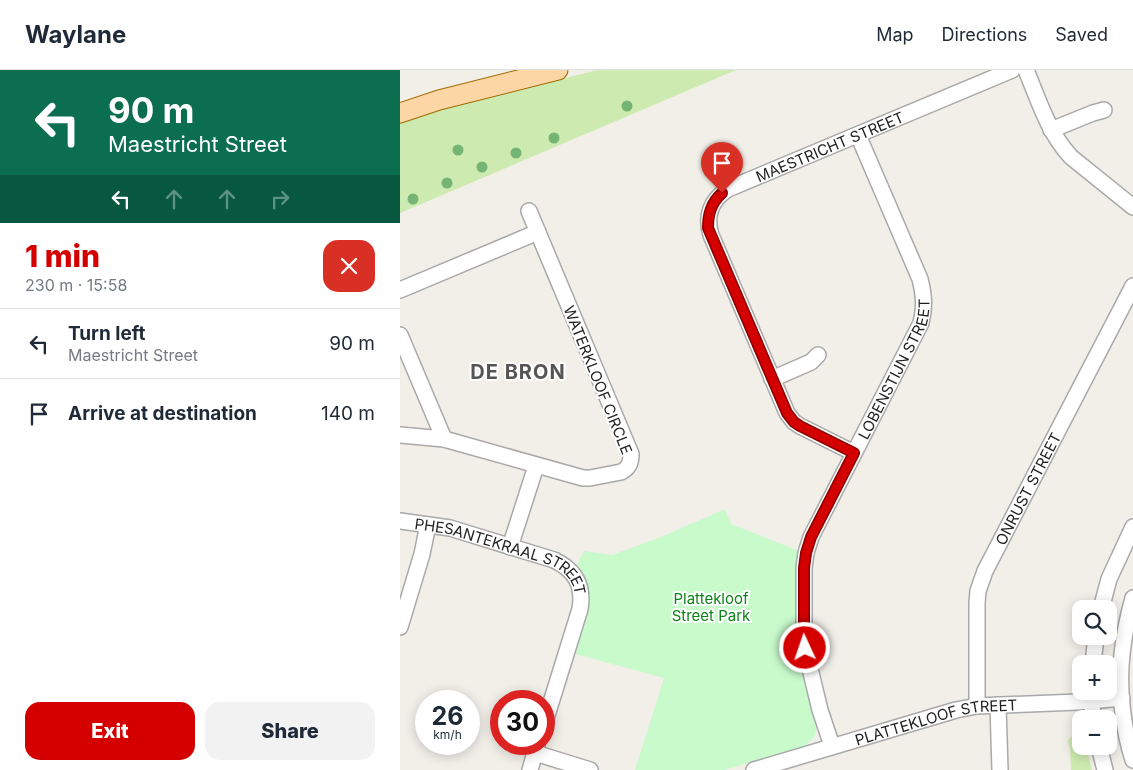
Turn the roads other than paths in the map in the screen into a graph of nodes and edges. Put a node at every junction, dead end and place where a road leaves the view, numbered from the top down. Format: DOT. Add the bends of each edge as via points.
graph roads {
  1 [pos="558,70"];
  2 [pos="1012,70"];
  3 [pos="1026,70"];
  4 [pos="1104,110"];
  5 [pos="400,113"];
  6 [pos="1051,130"];
  7 [pos="858,135"];
  8 [pos="1133,207"];
  9 [pos="529,211"];
  10 [pos="538,232"];
  11 [pos="1133,286"];
  12 [pos="400,290"];
  13 [pos="400,335"];
  14 [pos="818,355"];
  15 [pos="772,379"];
  16 [pos="400,435"];
  17 [pos="444,439"];
  18 [pos="854,453"];
  19 [pos="536,466"];
  20 [pos="400,522"];
  21 [pos="428,525"];
  22 [pos="1133,528"];
  23 [pos="510,546"];
  24 [pos="1133,598"];
  25 [pos="1103,600"];
  26 [pos="400,627"];
  27 [pos="555,690"];
  28 [pos="1072,698"];
  29 [pos="1117,698"];
  30 [pos="1122,698"];
  31 [pos="998,705"];
  32 [pos="977,706"];
  33 [pos="832,746"];
  34 [pos="534,755"];
  35 [pos="553,755"];
  36 [pos="1101,755"];
  37 [pos="1133,760"];
  38 [pos="530,770"];
  39 [pos="590,770"];
  40 [pos="754,770"];
  41 [pos="1000,770"];
  42 [pos="1105,770"];
  1 -- 5 [label="main road"];
  2 -- 7 [label="street, MAESTRICHT STREET"];
  3 -- 6 [label="street"];
  4 -- 6 [label="street"];
  6 -- 8 [label="street" via="1071,157"];
  7 -- 15 [label="street, MAESTRICHT STREET" via="728,189 716,199 709,212 710,235"];
  7 -- 18 [label="street, LOBENSTIJN STREET" via="920,279 924,305 922,323"];
  9 -- 10 [label="street, WATERKLOOF CIRCLE"];
  10 -- 12 [label="street"];
  10 -- 19 [label="street, WATERKLOOF CIRCLE" via="631,454 630,464 624,470 590,478"];
  11 -- 32 [label="street, ONRUST STREET" via="985,571 977,603"];
  13 -- 17 [label="street"];
  14 -- 15 [label="street" via="811,362"];
  15 -- 18 [label="street, MAESTRICHT STREET" via="794,422"];
  16 -- 17 [label="street, WATERKLOOF CIRCLE"];
  17 -- 19 [label="street, WATERKLOOF CIRCLE"];
  18 -- 33 [label="street, LOBENSTIJN STREET" via="811,537 804,568 805,648"];
  19 -- 23 [label="street"];
  20 -- 21 [label="street, PHESANTEKRAAL STREET"];
  21 -- 23 [label="street, PHESANTEKRAAL STREET" via="450,528"];
  21 -- 26 [label="street"];
  22 -- 25 [label="street" via="1109,579"];
  23 -- 27 [label="street, PHESANTEKRAAL STREET" via="561,564 574,575 580,586 580,609"];
  24 -- 30 [label="street" via="1122,655"];
  28 -- 31 [label="street, PLATTEKLOOF STREET"];
  29 -- 30 [label="street, PLATTEKLOOF STREET"];
  30 -- 37 [label="street"];
  31 -- 32 [label="street, PLATTEKLOOF STREET"];
  31 -- 41 [label="street"];
  32 -- 33 [label="street, PLATTEKLOOF STREET"];
  33 -- 40 [label="street, PLATTEKLOOF STREET"];
  34 -- 38 [label="street"];
  35 -- 39 [label="street"];
  36 -- 42 [label="street"];
}
